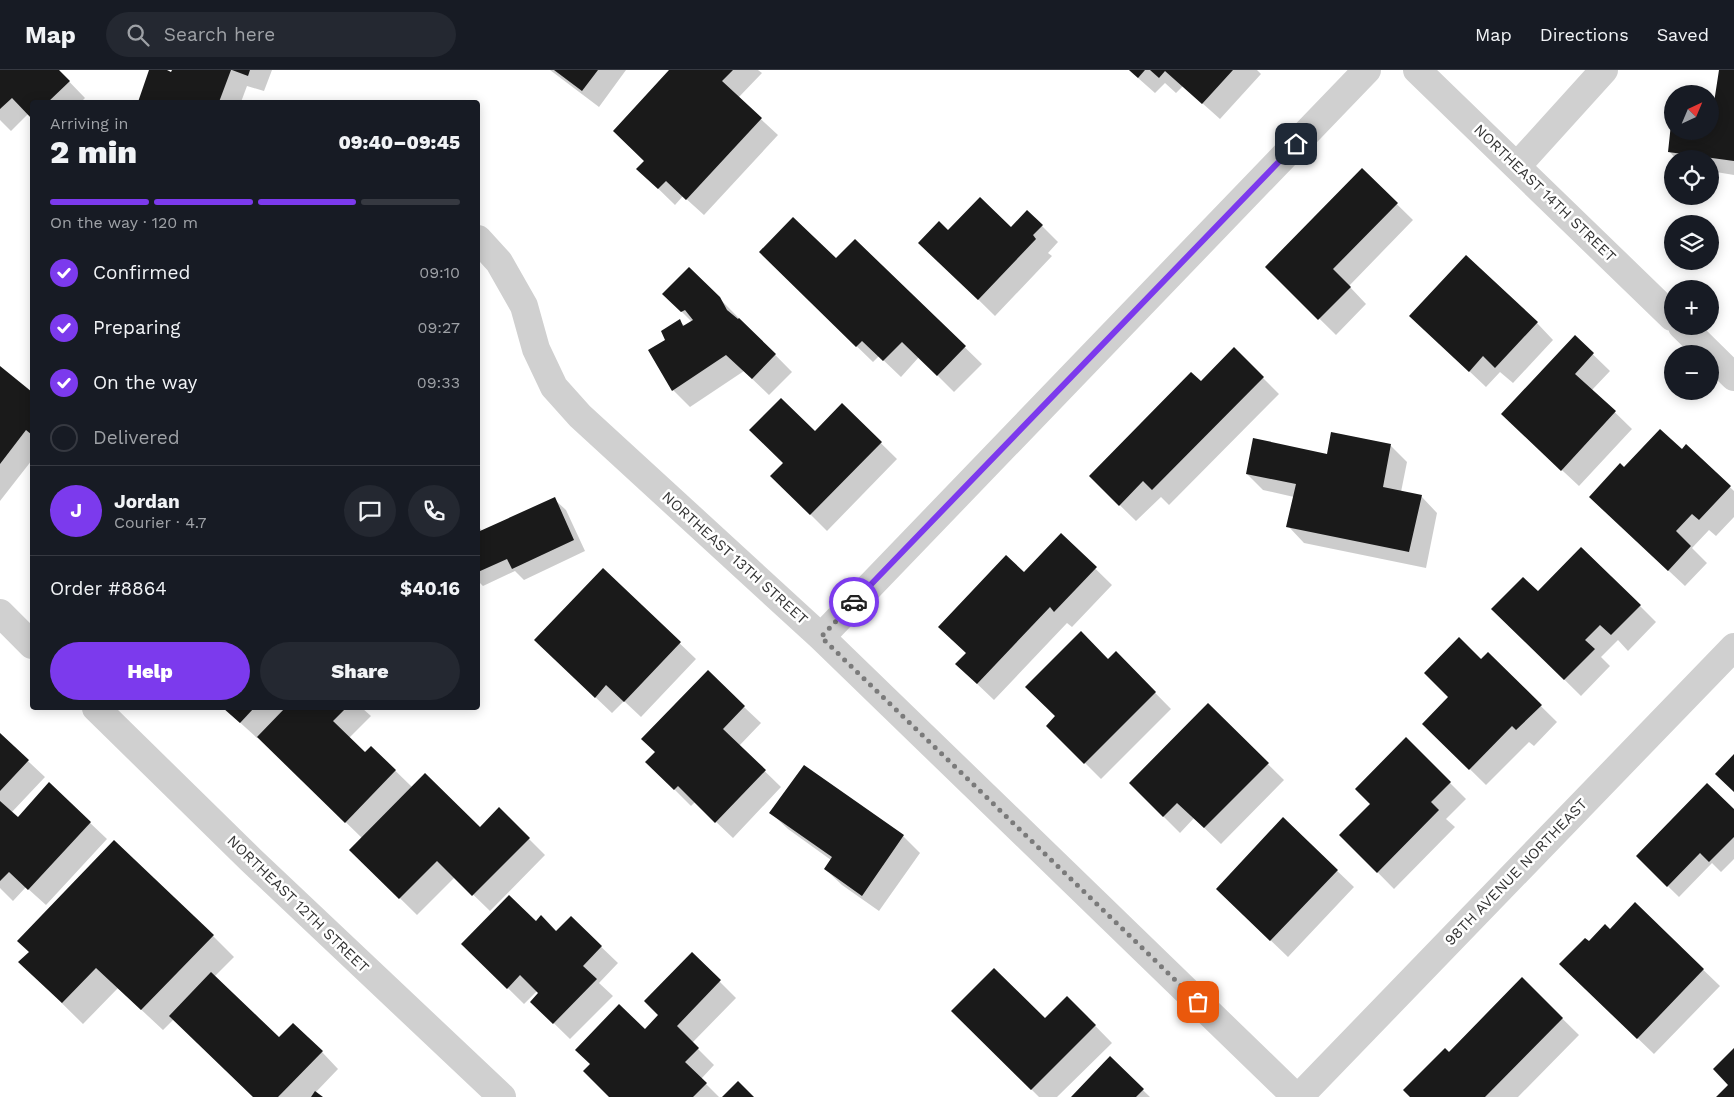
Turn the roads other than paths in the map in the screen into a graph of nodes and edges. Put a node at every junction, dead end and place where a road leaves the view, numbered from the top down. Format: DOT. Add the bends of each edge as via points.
graph roads {
  1 [pos="1367,70"];
  2 [pos="1417,70"];
  3 [pos="1604,70"];
  4 [pos="1517,166"];
  5 [pos="480,241"];
  6 [pos="1664,309"];
  7 [pos="1691,335"];
  8 [pos="1734,377"];
  9 [pos="0,613"];
  10 [pos="821,637"];
  11 [pos="30,643"];
  12 [pos="1734,648"];
  13 [pos="98,710"];
  14 [pos="502,1097"];
  15 [pos="1297,1097"];
  1 -- 10 [label="street"];
  2 -- 4 [label="street, NORTHEAST 14TH STREET"];
  3 -- 4 [label="street"];
  4 -- 6 [label="street, NORTHEAST 14TH STREET"];
  5 -- 10 [label="street, NORTHEAST 13TH STREET" via="500,262 524,306 536,349 554,388 580,416"];
  7 -- 8 [label="street"];
  9 -- 11 [label="street"];
  10 -- 15 [label="street, NORTHEAST 13TH STREET"];
  12 -- 15 [label="street, 98TH AVENUE NORTHEAST"];
  13 -- 14 [label="street, NORTHEAST 12TH STREET"];
}
